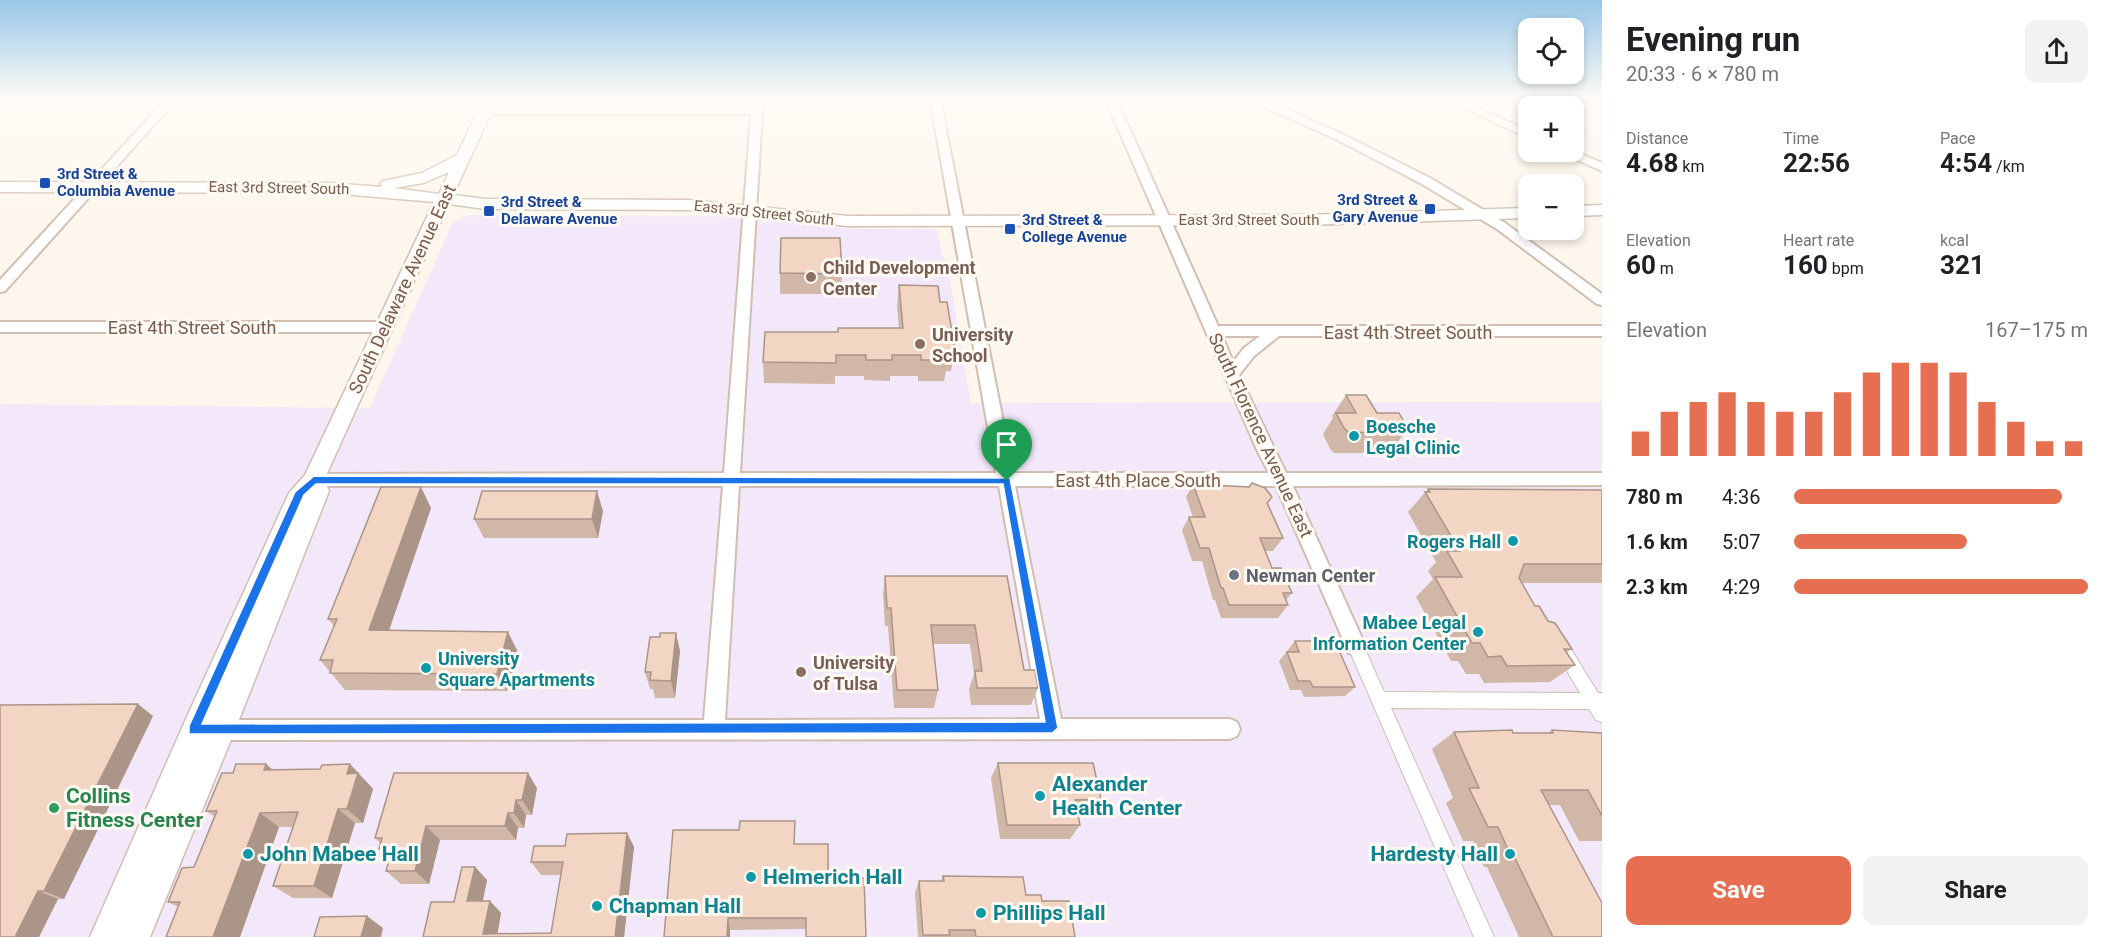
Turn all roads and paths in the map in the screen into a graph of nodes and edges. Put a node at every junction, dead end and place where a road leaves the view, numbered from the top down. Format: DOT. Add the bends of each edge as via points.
graph roads {
  1 [pos="133,142"];
  2 [pos="471,142"];
  3 [pos="755,142"];
  4 [pos="943,142"];
  5 [pos="1130,142"];
  6 [pos="1348,142"];
  7 [pos="463,158"];
  8 [pos="1584,160"];
  9 [pos="1602,168"];
  10 [pos="0,187"];
  11 [pos="92,187"];
  12 [pos="330,188"];
  13 [pos="445,200"];
  14 [pos="750,210"];
  15 [pos="1602,210"];
  16 [pos="1584,211"];
  17 [pos="1518,213"];
  18 [pos="1483,215"];
  19 [pos="958,221"];
  20 [pos="1165,221"];
  21 [pos="0,288"];
  22 [pos="1602,301"];
  23 [pos="0,327"];
  24 [pos="383,327"];
  25 [pos="1213,331"];
  26 [pos="1602,331"];
  27 [pos="1274,332"];
  28 [pos="1232,374"];
  29 [pos="1602,479"];
  30 [pos="314,480"];
  31 [pos="731,480"];
  32 [pos="1281,480"];
  33 [pos="1007,481"];
  34 [pos="1555,638"];
  35 [pos="1356,647"];
  36 [pos="1378,700"];
  37 [pos="1599,705"];
  38 [pos="1052,728"];
  39 [pos="714,729"];
  40 [pos="1230,729"];
  41 [pos="194,730"];
  42 [pos="222,730"];
  43 [pos="105,937"];
  44 [pos="135,937"];
  45 [pos="1484,937"];
  1 -- 11 [label="street"];
  2 -- 7 [label="street, South Delaware Avenue East"];
  3 -- 14 [label="street"];
  4 -- 19 [label="street"];
  5 -- 20 [label="street, South Florence Avenue East"];
  6 -- 18 [label="street"];
  7 -- 12 [label="street" via="441,172 402,183"];
  7 -- 13 [label="street, South Delaware Avenue East"];
  8 -- 9 [label="street"];
  10 -- 11 [label="street, East 3rd Street South"];
  11 -- 12 [label="street, East 3rd Street South"];
  11 -- 21 [label="street"];
  12 -- 13 [label="street, East 3rd Street South"];
  13 -- 14 [label="street, East 3rd Street South" via="500,205 683,205"];
  13 -- 24 [label="street, South Delaware Avenue East"];
  14 -- 19 [label="street, East 3rd Street South" via="848,221"];
  14 -- 31 [label="street"];
  15 -- 16 [label="street"];
  17 -- 18 [label="street, East 3rd Street South"];
  18 -- 20 [label="street, East 3rd Street South"];
  18 -- 22 [label="street"];
  19 -- 20 [label="street, East 3rd Street South"];
  19 -- 33 [label="street"];
  20 -- 25 [label="street, South Florence Avenue East"];
  23 -- 24 [label="street, East 4th Street South"];
  24 -- 30 [label="street, South Delaware Avenue East"];
  25 -- 27 [label="street, East 4th Street South"];
  25 -- 28 [label="street, South Florence Avenue East"];
  26 -- 27 [label="street, East 4th Street South"];
  27 -- 28 [label="street" via="1249,352"];
  28 -- 32 [label="street, South Florence Avenue East"];
  29 -- 32 [label="street, East 4th Place South"];
  30 -- 31 [label="street, East 4th Place South"];
  30 -- 41 [label="street, South Delaware Avenue East" via="300,492"];
  30 -- 42 [label="street, South Delaware Avenue East" via="318,491"];
  31 -- 33 [label="street, East 4th Place South"];
  31 -- 39 [label="street"];
  32 -- 33 [label="street, East 4th Place South"];
  32 -- 35 [label="street, South Florence Avenue East"];
  33 -- 38 [label="street"];
  34 -- 37 [label="street"];
  35 -- 36 [label="street, South Florence Avenue East"];
  36 -- 37 [label="street"];
  36 -- 45 [label="street, South Florence Avenue East"];
  38 -- 39 [label="street"];
  38 -- 40 [label="street"];
  39 -- 42 [label="street"];
  41 -- 42 [label="street"];
  41 -- 43 [label="street, South Delaware Avenue East"];
  42 -- 44 [label="street, South Delaware Avenue East"];
}
